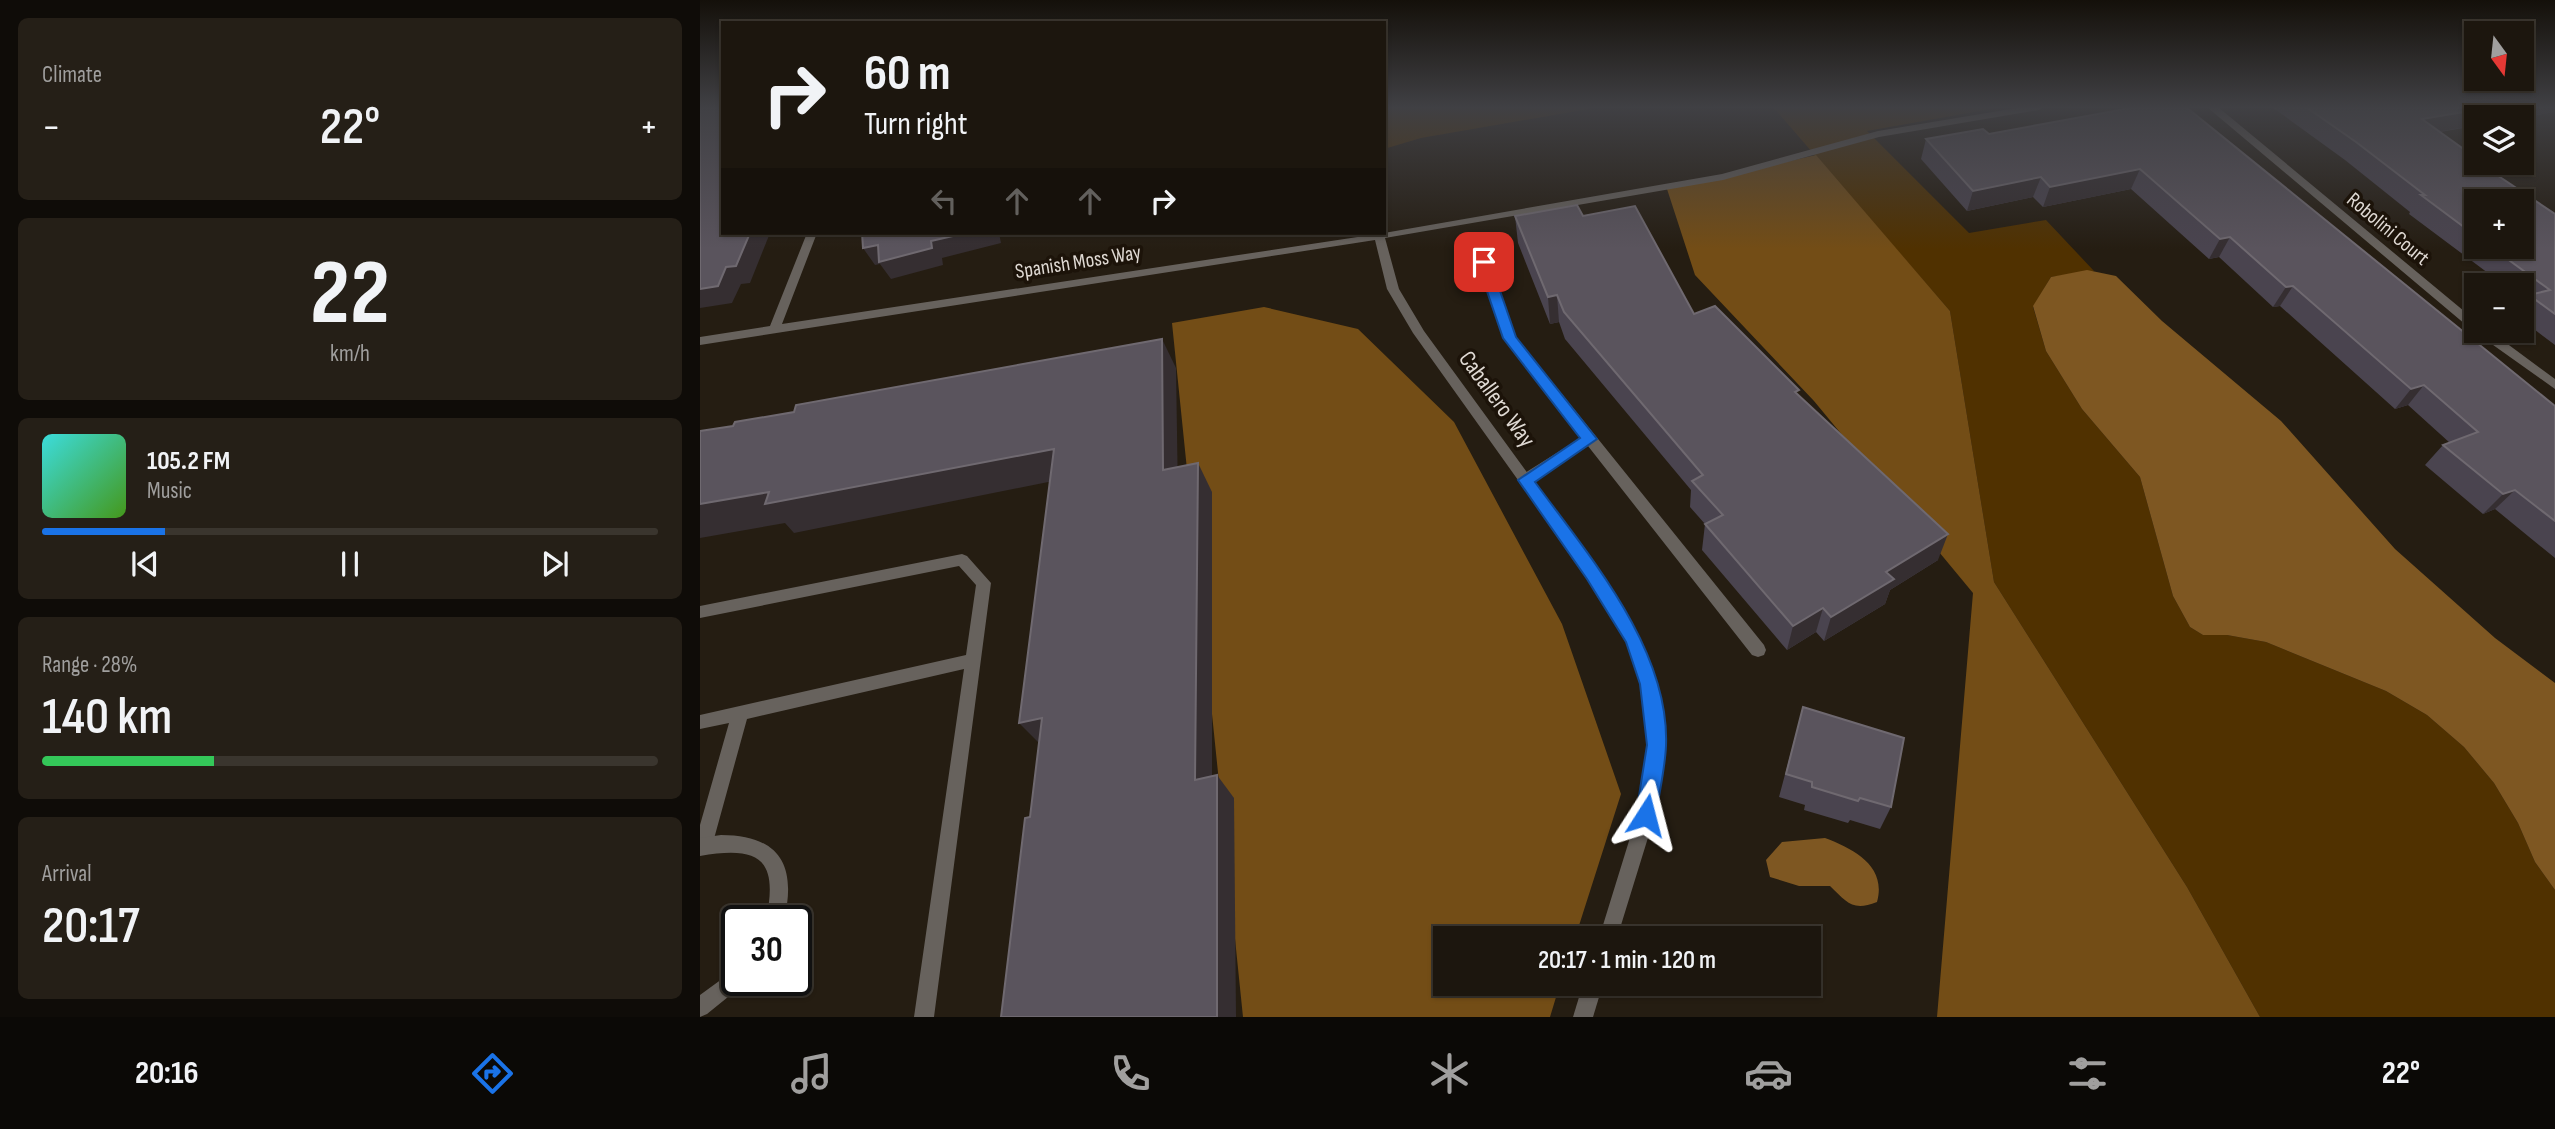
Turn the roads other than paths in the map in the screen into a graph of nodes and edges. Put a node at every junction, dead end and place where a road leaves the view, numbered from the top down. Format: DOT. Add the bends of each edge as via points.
graph roads {
  1 [pos="1804,154"];
  2 [pos="2268,154"];
  3 [pos="811,235"];
  4 [pos="1385,235"];
  5 [pos="1386,235"];
  6 [pos="1379,236"];
  7 [pos="1484,262"];
  8 [pos="2464,317"];
  9 [pos="775,328"];
  10 [pos="700,341"];
  11 [pos="2498,343"];
  12 [pos="2555,385"];
  13 [pos="1590,439"];
  14 [pos="1525,480"];
  15 [pos="700,612"];
  16 [pos="1758,650"];
  17 [pos="974,660"];
  18 [pos="740,713"];
  19 [pos="700,722"];
  20 [pos="702,847"];
  21 [pos="780,905"];
  22 [pos="1612,926"];
  23 [pos="721,990"];
  24 [pos="1589,996"];
  25 [pos="700,1007"];
  26 [pos="924,1017"];
  27 [pos="1583,1017"];
  1 -- 5 [label="street, Spanish Moss Way" via="1723,177"];
  2 -- 8 [label="street, Robolini Court"];
  3 -- 9 [label="street"];
  4 -- 6 [label="street, Spanish Moss Way"];
  6 -- 9 [label="street, Spanish Moss Way"];
  6 -- 14 [label="street, Caballero Way" via="1399,300"];
  7 -- 13 [label="street" via="1510,338"];
  9 -- 10 [label="street, Spanish Moss Way"];
  11 -- 12 [label="street"];
  13 -- 14 [label="street"];
  13 -- 16 [label="street"];
  14 -- 22 [label="street, Caballero Way" via="1633,639 1649,684 1657,745 1646,815"];
  15 -- 17 [label="street" via="962,560 984,583"];
  17 -- 18 [label="street"];
  17 -- 26 [label="street"];
  18 -- 19 [label="street"];
  18 -- 20 [label="street"];
  20 -- 21 [label="street" via="747,843 767,854 780,872"];
  23 -- 25 [label="street"];
  24 -- 27 [label="street"];
}
